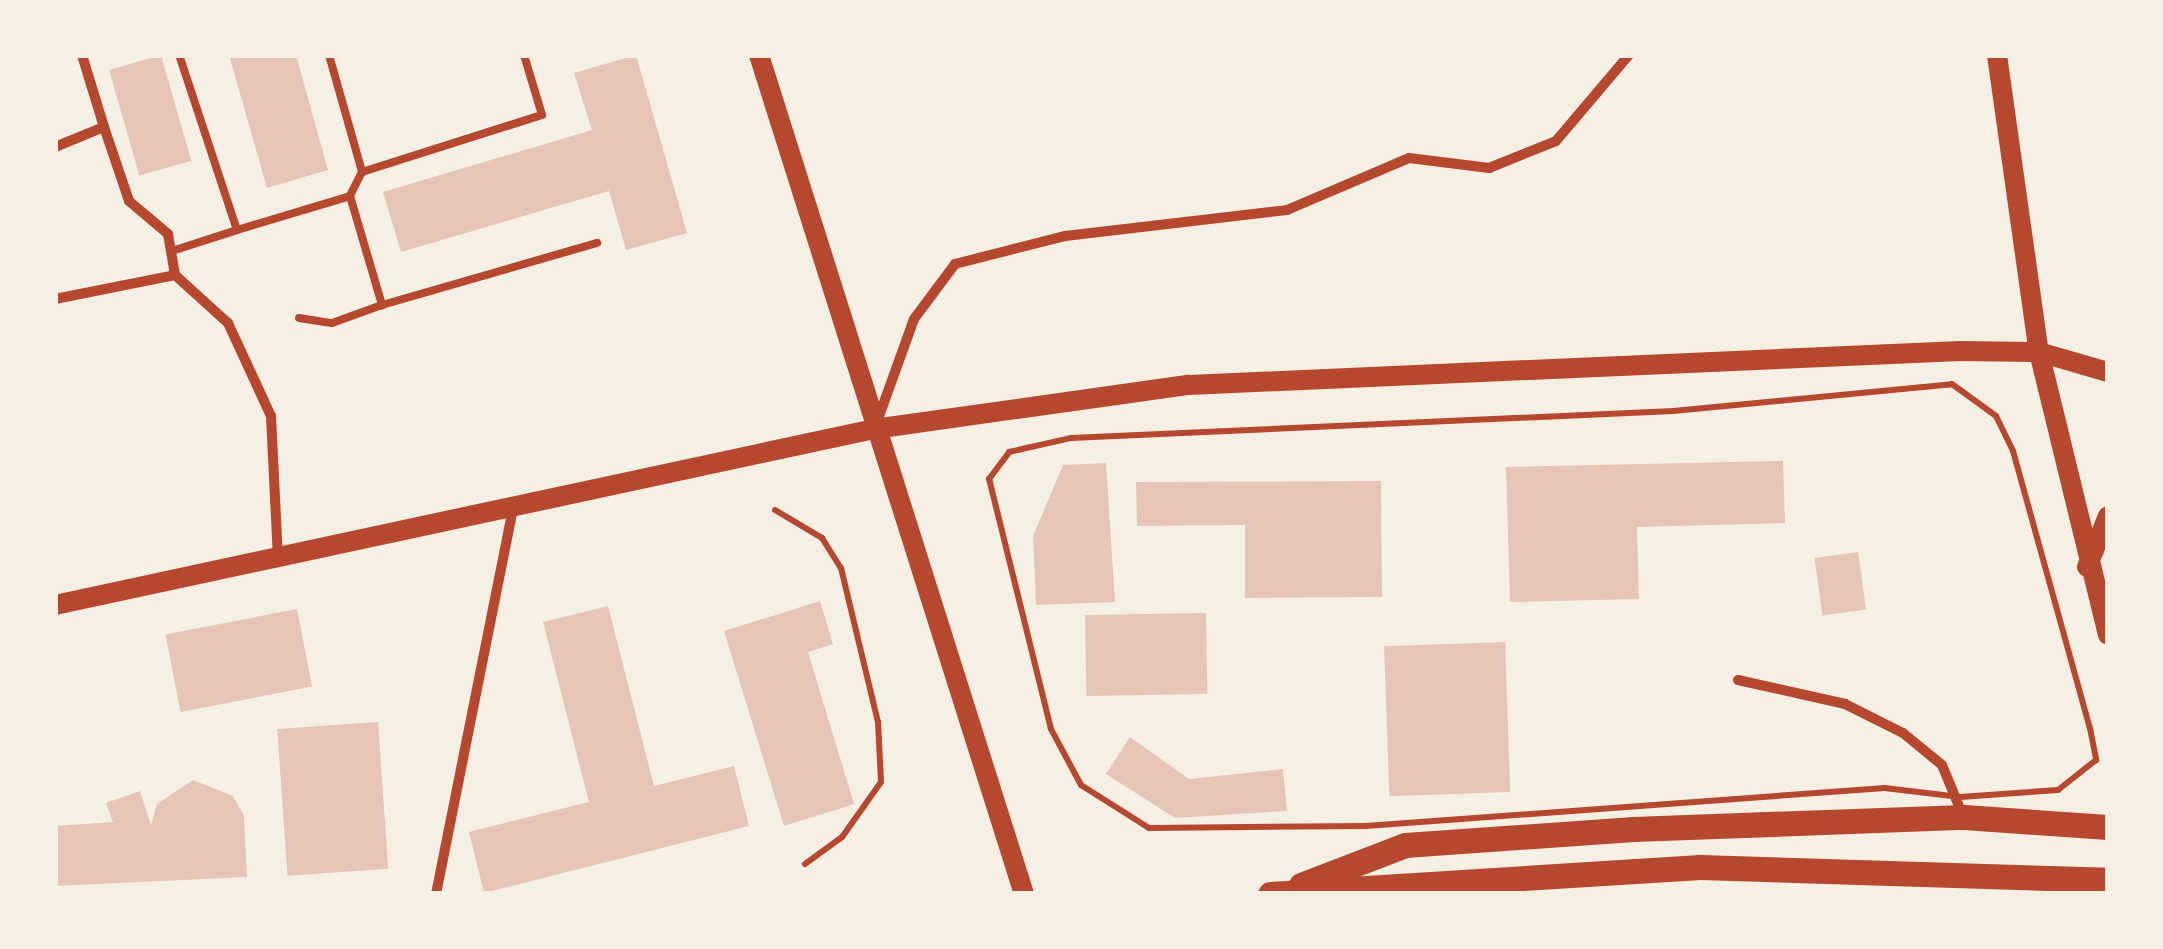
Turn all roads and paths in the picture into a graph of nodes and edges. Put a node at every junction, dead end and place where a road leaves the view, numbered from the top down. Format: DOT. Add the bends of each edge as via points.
graph roads {
  1 [pos="82,55"];
  2 [pos="178,55"];
  3 [pos="329,55"];
  4 [pos="524,55"];
  5 [pos="759,55"];
  6 [pos="1629,55"];
  7 [pos="1996,55"];
  8 [pos="104,127"];
  9 [pos="55,147"];
  10 [pos="362,172"];
  11 [pos="350,196"];
  12 [pos="237,230"];
  13 [pos="597,243"];
  14 [pos="172,250"];
  15 [pos="175,275"];
  16 [pos="55,299"];
  17 [pos="382,305"];
  18 [pos="299,318"];
  19 [pos="2039,352"];
  20 [pos="2108,372"];
  21 [pos="874,429"];
  22 [pos="513,506"];
  23 [pos="776,510"];
  24 [pos="2108,516"];
  25 [pos="278,557"];
  26 [pos="2087,569"];
  27 [pos="55,604"];
  28 [pos="2108,635"];
  29 [pos="1738,680"];
  30 [pos="1961,807"];
  31 [pos="2108,827"];
  32 [pos="805,864"];
  33 [pos="2108,880"];
  34 [pos="1279,893"];
  35 [pos="436,894"];
  36 [pos="1024,894"];
  37 [pos="1270,894"];
  1 -- 8 [label="street"];
  2 -- 12 [label="lane"];
  3 -- 10 [label="lane"];
  4 -- 10 [label="lane" via="542,115"];
  5 -- 21 [label="main road"];
  6 -- 21 [label="street" via="1556,141 1488,168 1408,158 1287,210 1065,236 955,264 914,318"];
  7 -- 19 [label="main road"];
  8 -- 9 [label="street"];
  8 -- 14 [label="street" via="128,201 168,234"];
  10 -- 11 [label="lane"];
  11 -- 12 [label="lane"];
  11 -- 17 [label="lane"];
  12 -- 14 [label="lane"];
  13 -- 17 [label="lane"];
  14 -- 15 [label="street"];
  15 -- 16 [label="street"];
  15 -- 25 [label="street" via="228,323 270,416"];
  17 -- 18 [label="lane" via="332,323"];
  19 -- 20 [label="main road"];
  19 -- 21 [label="main road" via="1189,385"];
  19 -- 26 [label="main road"];
  21 -- 22 [label="main road"];
  21 -- 36 [label="main road"];
  22 -- 25 [label="main road"];
  22 -- 35 [label="street"];
  23 -- 32 [label="path" via="822,538 840,568 878,722 881,782 842,836"];
  24 -- 26 [label="main road"];
  25 -- 27 [label="main road"];
  26 -- 28 [label="main road"];
  29 -- 30 [label="street" via="1846,704 1903,733 1942,765"];
  30 -- 30 [label="path" via="1885,788 1365,826 1149,828 1081,785 1050,730 988,479 994,462 1071,438 1674,411 1952,384 1996,416 2013,451 2096,760 2058,790"];
  30 -- 31 [label="main road"];
  30 -- 34 [label="main road" via="1405,846"];
  33 -- 34 [label="main road" via="1829,866"];
  34 -- 37 [label="main road"];
}
